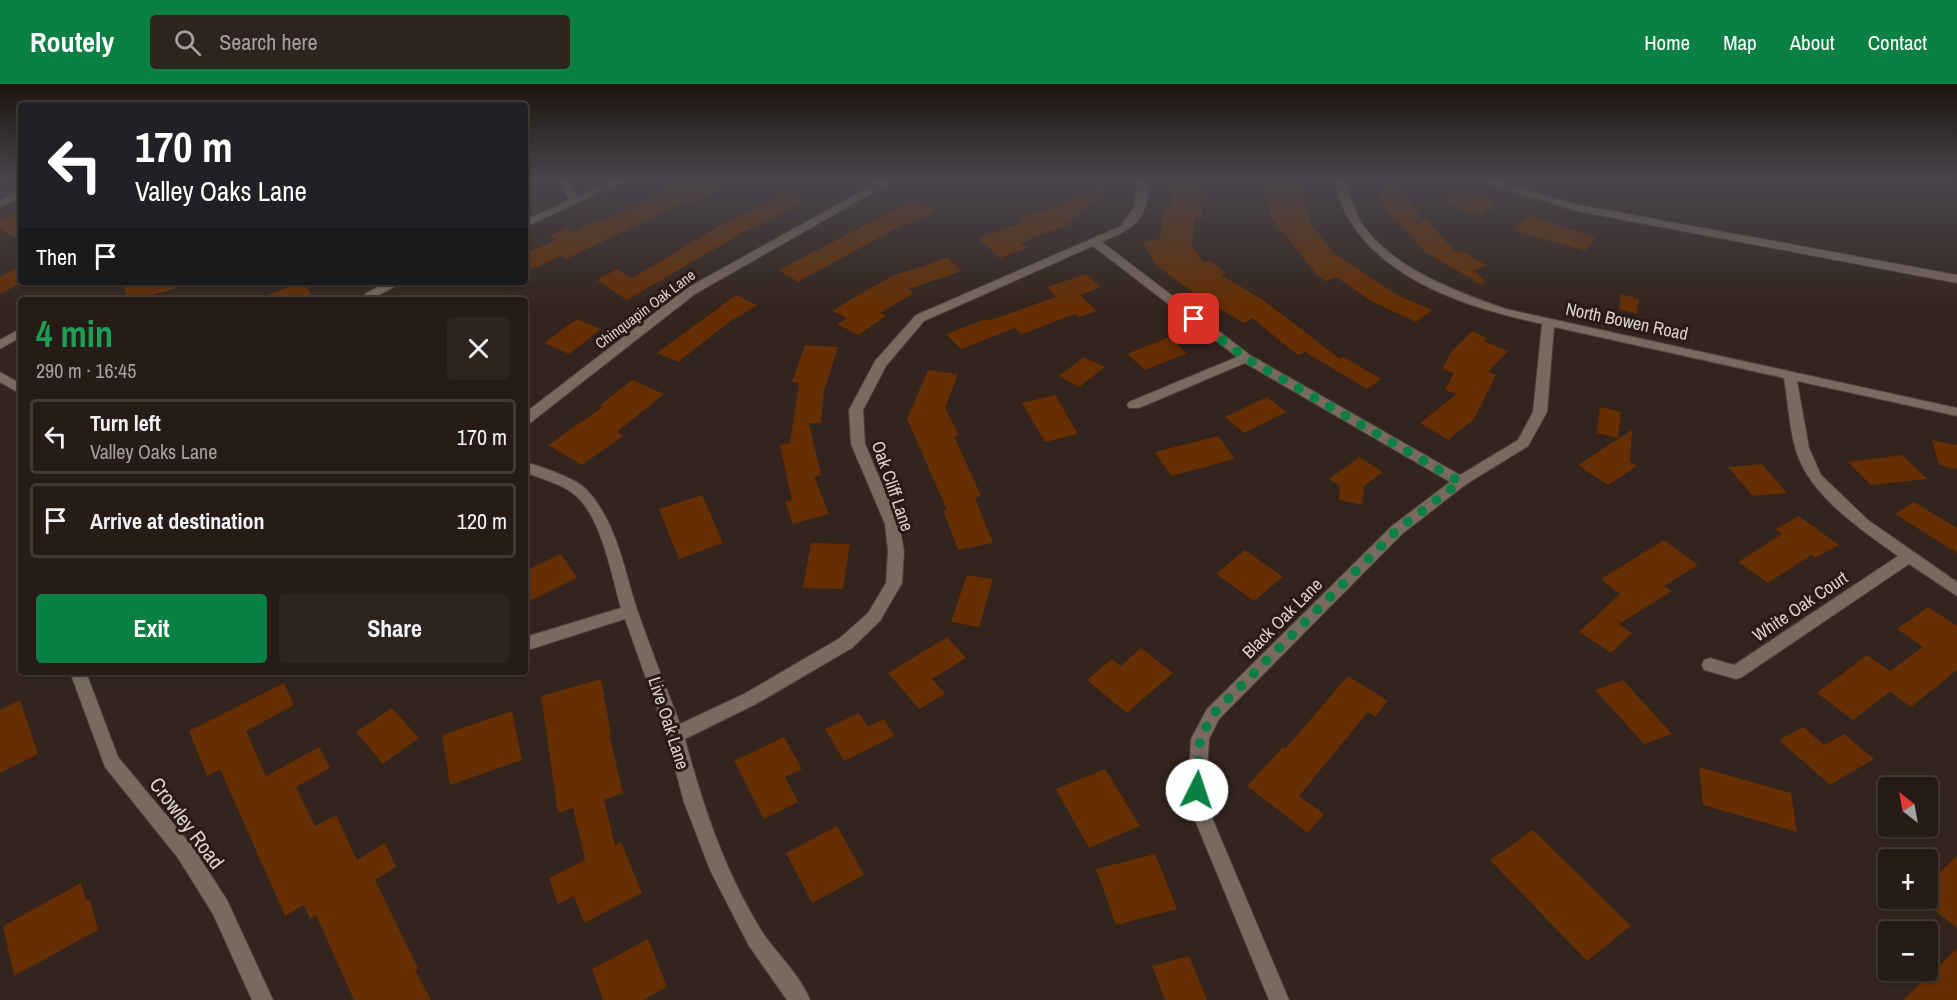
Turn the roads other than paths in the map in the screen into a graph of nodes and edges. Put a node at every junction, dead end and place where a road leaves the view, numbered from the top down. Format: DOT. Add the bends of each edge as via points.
graph roads {
  1 [pos="810,225"];
  2 [pos="1128,225"];
  3 [pos="1358,225"];
  4 [pos="1667,225"];
  5 [pos="1095,242"];
  6 [pos="1957,279"];
  7 [pos="392,285"];
  8 [pos="373,297"];
  9 [pos="1548,323"];
  10 [pos="18,334"];
  11 [pos="0,345"];
  12 [pos="1246,358"];
  13 [pos="1790,375"];
  14 [pos="0,376"];
  15 [pos="18,388"];
  16 [pos="1134,405"];
  17 [pos="1957,412"];
  18 [pos="528,418"];
  19 [pos="528,468"];
  20 [pos="1460,482"];
  21 [pos="1908,557"];
  22 [pos="1957,590"];
  23 [pos="630,611"];
  24 [pos="528,643"];
  25 [pos="1710,665"];
  26 [pos="79,675"];
  27 [pos="675,735"];
  28 [pos="262,1000"];
  29 [pos="800,1000"];
  30 [pos="1279,1000"];
  1 -- 18 [label="street, Chinquapin Oak Lane" via="691,291"];
  2 -- 5 [label="street, Oak Cliff Lane"];
  3 -- 9 [label="street, North Bowen Road" via="1370,241 1430,283 1467,300"];
  4 -- 6 [label="street"];
  5 -- 12 [label="street"];
  5 -- 27 [label="street, Oak Cliff Lane" via="920,318 880,364 856,410 858,444 892,524 896,551 894,583 874,617 846,643 750,699"];
  7 -- 8 [label="street"];
  9 -- 13 [label="street, North Bowen Road"];
  9 -- 20 [label="street, Black Oak Lane" via="1540,412 1523,443"];
  10 -- 11 [label="street"];
  12 -- 16 [label="street"];
  12 -- 20 [label="street"];
  13 -- 17 [label="street, North Bowen Road"];
  13 -- 21 [label="street" via="1802,448 1815,478 1863,524"];
  14 -- 15 [label="street"];
  19 -- 23 [label="street, Live Oak Lane" via="581,492 596,511 606,531"];
  20 -- 30 [label="street, Black Oak Lane" via="1397,530 1213,714 1200,739 1197,790 1204,820"];
  21 -- 22 [label="street"];
  21 -- 25 [label="street, White Oak Court" via="1737,672"];
  23 -- 24 [label="street"];
  23 -- 27 [label="street, Live Oak Lane"];
  26 -- 28 [label="street, Crowley Road" via="111,761 185,852 220,907"];
  27 -- 29 [label="street, Live Oak Lane" via="693,802 720,870 756,939"];
}
